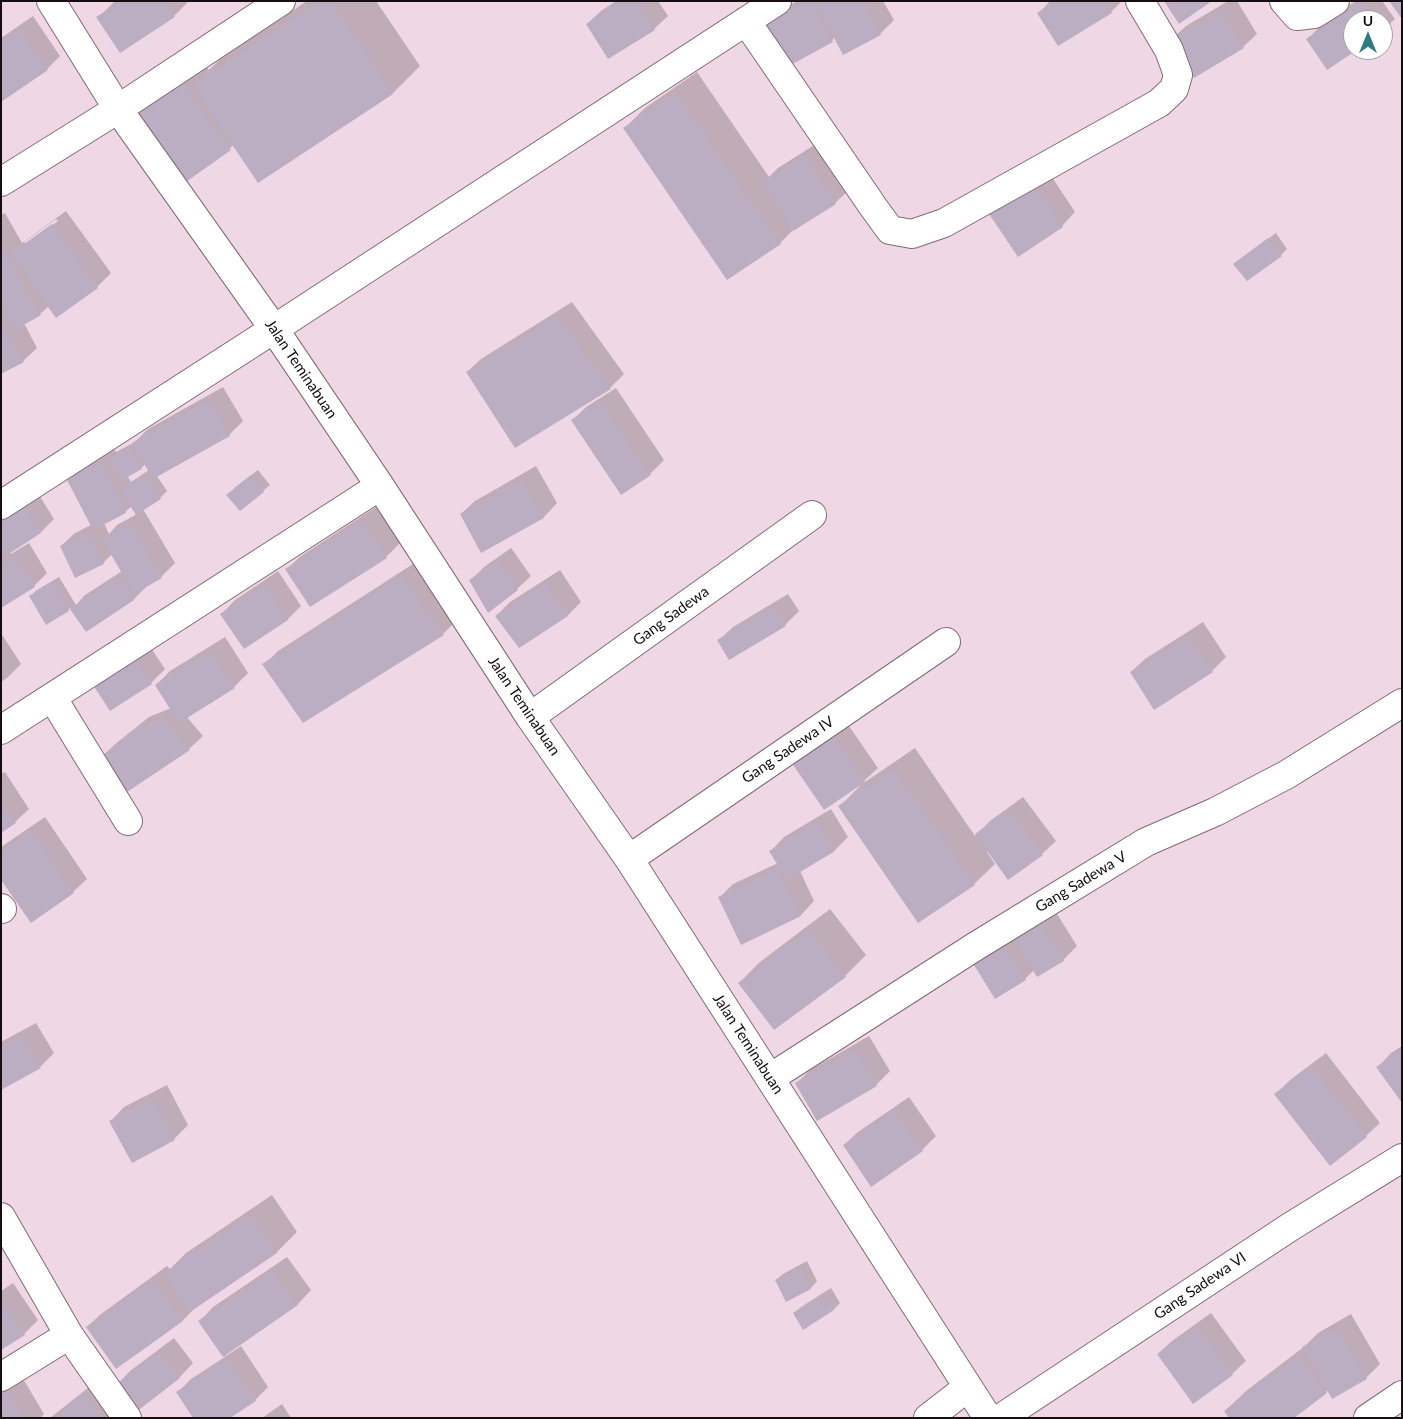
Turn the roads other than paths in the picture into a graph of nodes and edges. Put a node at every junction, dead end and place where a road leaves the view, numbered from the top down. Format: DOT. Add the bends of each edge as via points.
graph roads {
  1 [pos="51,1"];
  2 [pos="281,1"];
  3 [pos="777,1"];
  4 [pos="1140,1"];
  5 [pos="1284,1"];
  6 [pos="1335,1"];
  7 [pos="746,21"];
  8 [pos="118,109"];
  9 [pos="1,182"];
  10 [pos="274,329"];
  11 [pos="380,486"];
  12 [pos="1,505"];
  13 [pos="812,515"];
  14 [pos="946,642"];
  15 [pos="52,697"];
  16 [pos="1402,703"];
  17 [pos="530,717"];
  18 [pos="1,730"];
  19 [pos="128,821"];
  20 [pos="629,859"];
  21 [pos="770,1078"];
  22 [pos="1402,1158"];
  23 [pos="1,1217"];
  24 [pos="69,1335"];
  25 [pos="1,1377"];
  26 [pos="968,1387"];
  27 [pos="1402,1395"];
  28 [pos="127,1418"];
  29 [pos="928,1418"];
  30 [pos="988,1418"];
  31 [pos="1001,1418"];
  32 [pos="1368,1418"];
  1 -- 8 [label="street, Jalan Teminabuan"];
  2 -- 8 [label="street"];
  3 -- 7 [label="street"];
  4 -- 7 [label="street" via="1169,50 1178,76 1174,89 1159,103 944,223 912,234 890,230"];
  5 -- 6 [label="street" via="1297,16 1314,14"];
  7 -- 10 [label="street"];
  8 -- 9 [label="street"];
  8 -- 10 [label="street, Jalan Teminabuan"];
  10 -- 11 [label="street, Jalan Teminabuan"];
  10 -- 12 [label="street"];
  11 -- 15 [label="street"];
  11 -- 17 [label="street, Jalan Teminabuan"];
  13 -- 17 [label="street, Gang Sadewa"];
  14 -- 20 [label="street, Gang Sadewa IV"];
  15 -- 18 [label="street"];
  15 -- 19 [label="street"];
  16 -- 21 [label="street, Gang Sadewa V" via="1286,774 1215,812 1146,842"];
  17 -- 20 [label="street, Jalan Teminabuan"];
  20 -- 21 [label="street, Jalan Teminabuan"];
  21 -- 26 [label="street, Jalan Teminabuan"];
  22 -- 31 [label="street, Gang Sadewa VI" via="1290,1226"];
  23 -- 24 [label="street"];
  24 -- 25 [label="street"];
  24 -- 28 [label="street"];
  26 -- 29 [label="street"];
  26 -- 30 [label="street, Jalan Teminabuan"];
  27 -- 32 [label="street"];
}
